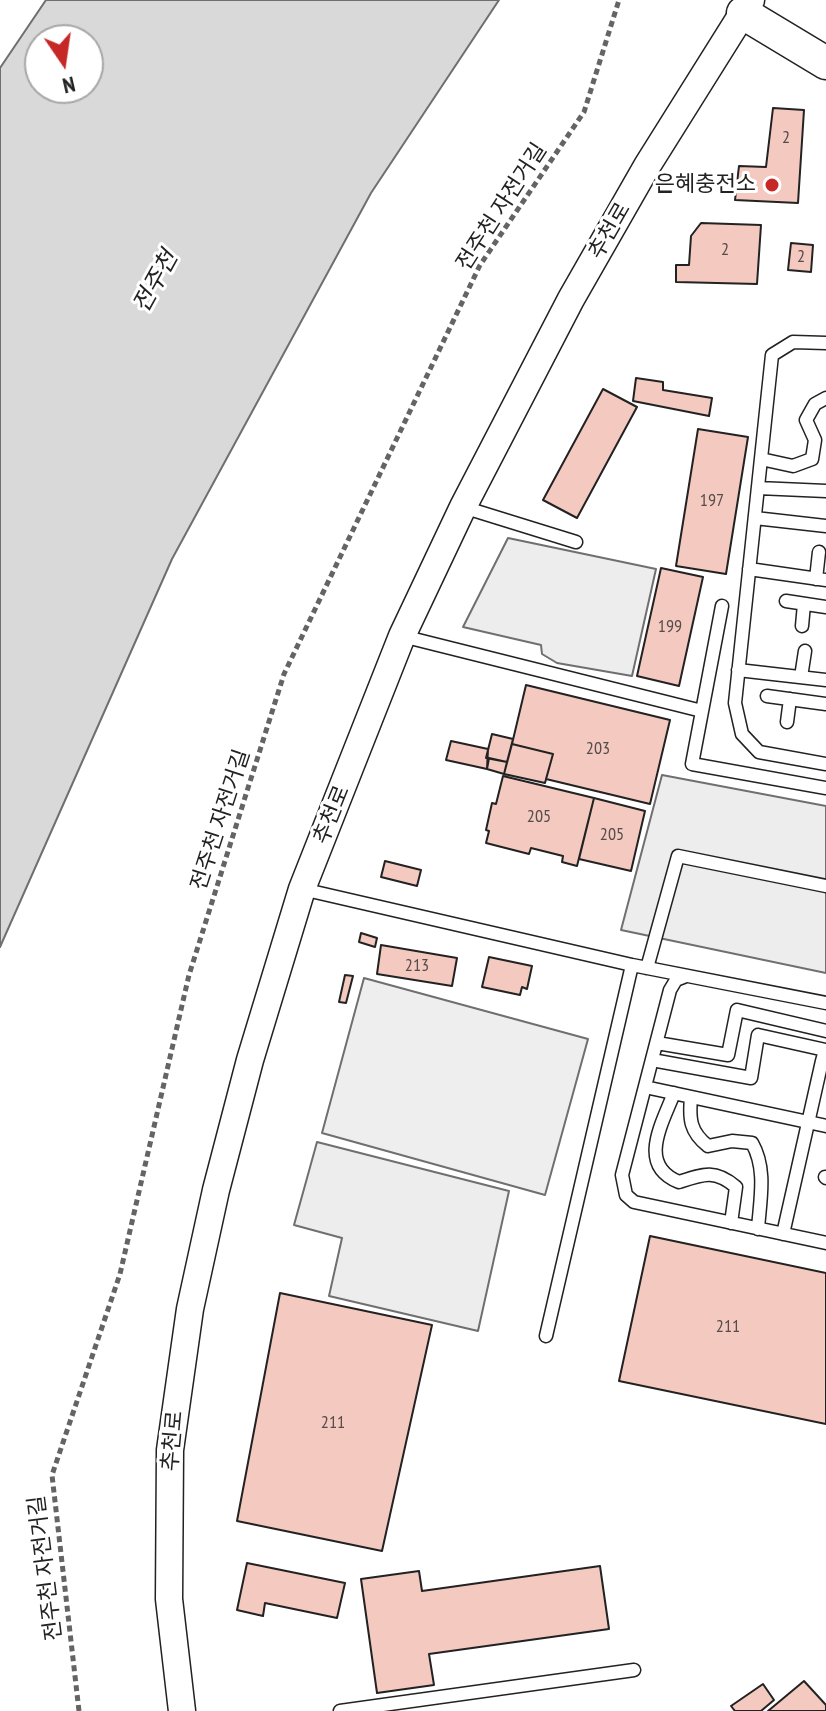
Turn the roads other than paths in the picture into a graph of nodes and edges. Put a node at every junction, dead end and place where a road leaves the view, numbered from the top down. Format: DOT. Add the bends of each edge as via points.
graph roads {
  1 [pos="747,6"];
  2 [pos="826,63"];
  3 [pos="826,343"];
  4 [pos="826,398"];
  5 [pos="761,459"];
  6 [pos="758,488"];
  7 [pos="826,491"];
  8 [pos="463,507"];
  9 [pos="755,518"];
  10 [pos="826,526"];
  11 [pos="576,542"];
  12 [pos="819,552"];
  13 [pos="749,569"];
  14 [pos="821,579"];
  15 [pos="786,601"];
  16 [pos="804,604"];
  17 [pos="722,606"];
  18 [pos="826,607"];
  19 [pos="802,626"];
  20 [pos="402,636"];
  21 [pos="805,651"];
  22 [pos="738,670"];
  23 [pos="801,677"];
  24 [pos="826,680"];
  25 [pos="767,696"];
  26 [pos="790,699"];
  27 [pos="826,704"];
  28 [pos="702,711"];
  29 [pos="787,722"];
  30 [pos="826,764"];
  31 [pos="826,788"];
  32 [pos="826,886"];
  33 [pos="302,889"];
  34 [pos="632,965"];
  35 [pos="647,968"];
  36 [pos="689,975"];
  37 [pos="826,1003"];
  38 [pos="826,1031"];
  39 [pos="657,1043"];
  40 [pos="825,1054"];
  41 [pos="652,1060"];
  42 [pos="645,1087"];
  43 [pos="674,1093"];
  44 [pos="691,1097"];
  45 [pos="809,1122"];
  46 [pos="826,1126"];
  47 [pos="731,1223"];
  48 [pos="758,1229"];
  49 [pos="783,1234"];
  50 [pos="826,1243"];
  51 [pos="546,1336"];
  52 [pos="634,1670"];
  53 [pos="182,1711"];
  54 [pos="340,1711"];
  1 -- 2 [label="street"];
  1 -- 8 [label="street, 추천로" via="571,299"];
  3 -- 5 [label="lane" via="793,342 772,355"];
  4 -- 5 [label="lane" via="815,404 806,420 815,440 812,459 793,466"];
  5 -- 6 [label="lane"];
  6 -- 7 [label="lane"];
  6 -- 9 [label="lane"];
  8 -- 11 [label="lane"];
  8 -- 20 [label="street, 추천로"];
  9 -- 10 [label="lane"];
  9 -- 13 [label="lane"];
  12 -- 14 [label="lane"];
  13 -- 14 [label="lane"];
  13 -- 22 [label="lane"];
  15 -- 16 [label="lane"];
  16 -- 18 [label="lane"];
  16 -- 19 [label="lane"];
  17 -- 28 [label="lane"];
  20 -- 28 [label="lane"];
  20 -- 33 [label="street, 추천로"];
  21 -- 23 [label="lane"];
  22 -- 23 [label="lane"];
  22 -- 30 [label="lane" via="735,703 742,734 759,752"];
  23 -- 24 [label="lane"];
  25 -- 26 [label="lane"];
  26 -- 27 [label="lane"];
  26 -- 29 [label="lane"];
  28 -- 31 [label="lane" via="692,764"];
  32 -- 35 [label="lane" via="678,856"];
  33 -- 34 [label="lane"];
  33 -- 53 [label="street, 추천로" via="250,1060 190,1309 170,1450 169,1599"];
  34 -- 35 [label="lane"];
  34 -- 51 [label="lane"];
  35 -- 36 [label="lane"];
  36 -- 37 [label="lane"];
  36 -- 39 [label="lane" via="676,980 670,990"];
  38 -- 39 [label="lane" via="737,1010 728,1055"];
  39 -- 41 [label="lane"];
  40 -- 41 [label="lane" via="758,1035 751,1078"];
  40 -- 45 [label="lane"];
  41 -- 42 [label="lane"];
  42 -- 43 [label="lane"];
  42 -- 47 [label="lane" via="622,1175 626,1195 634,1202"];
  43 -- 44 [label="lane"];
  43 -- 47 [label="lane" via="658,1136 655,1162 663,1176 679,1182 705,1174 725,1177 736,1187"];
  44 -- 45 [label="lane"];
  44 -- 48 [label="lane" via="694,1135 708,1146 752,1143 760,1157"];
  45 -- 46 [label="lane"];
  45 -- 49 [label="lane"];
  47 -- 48 [label="lane"];
  48 -- 49 [label="lane"];
  49 -- 50 [label="lane"];
  52 -- 54 [label="lane"];
}
